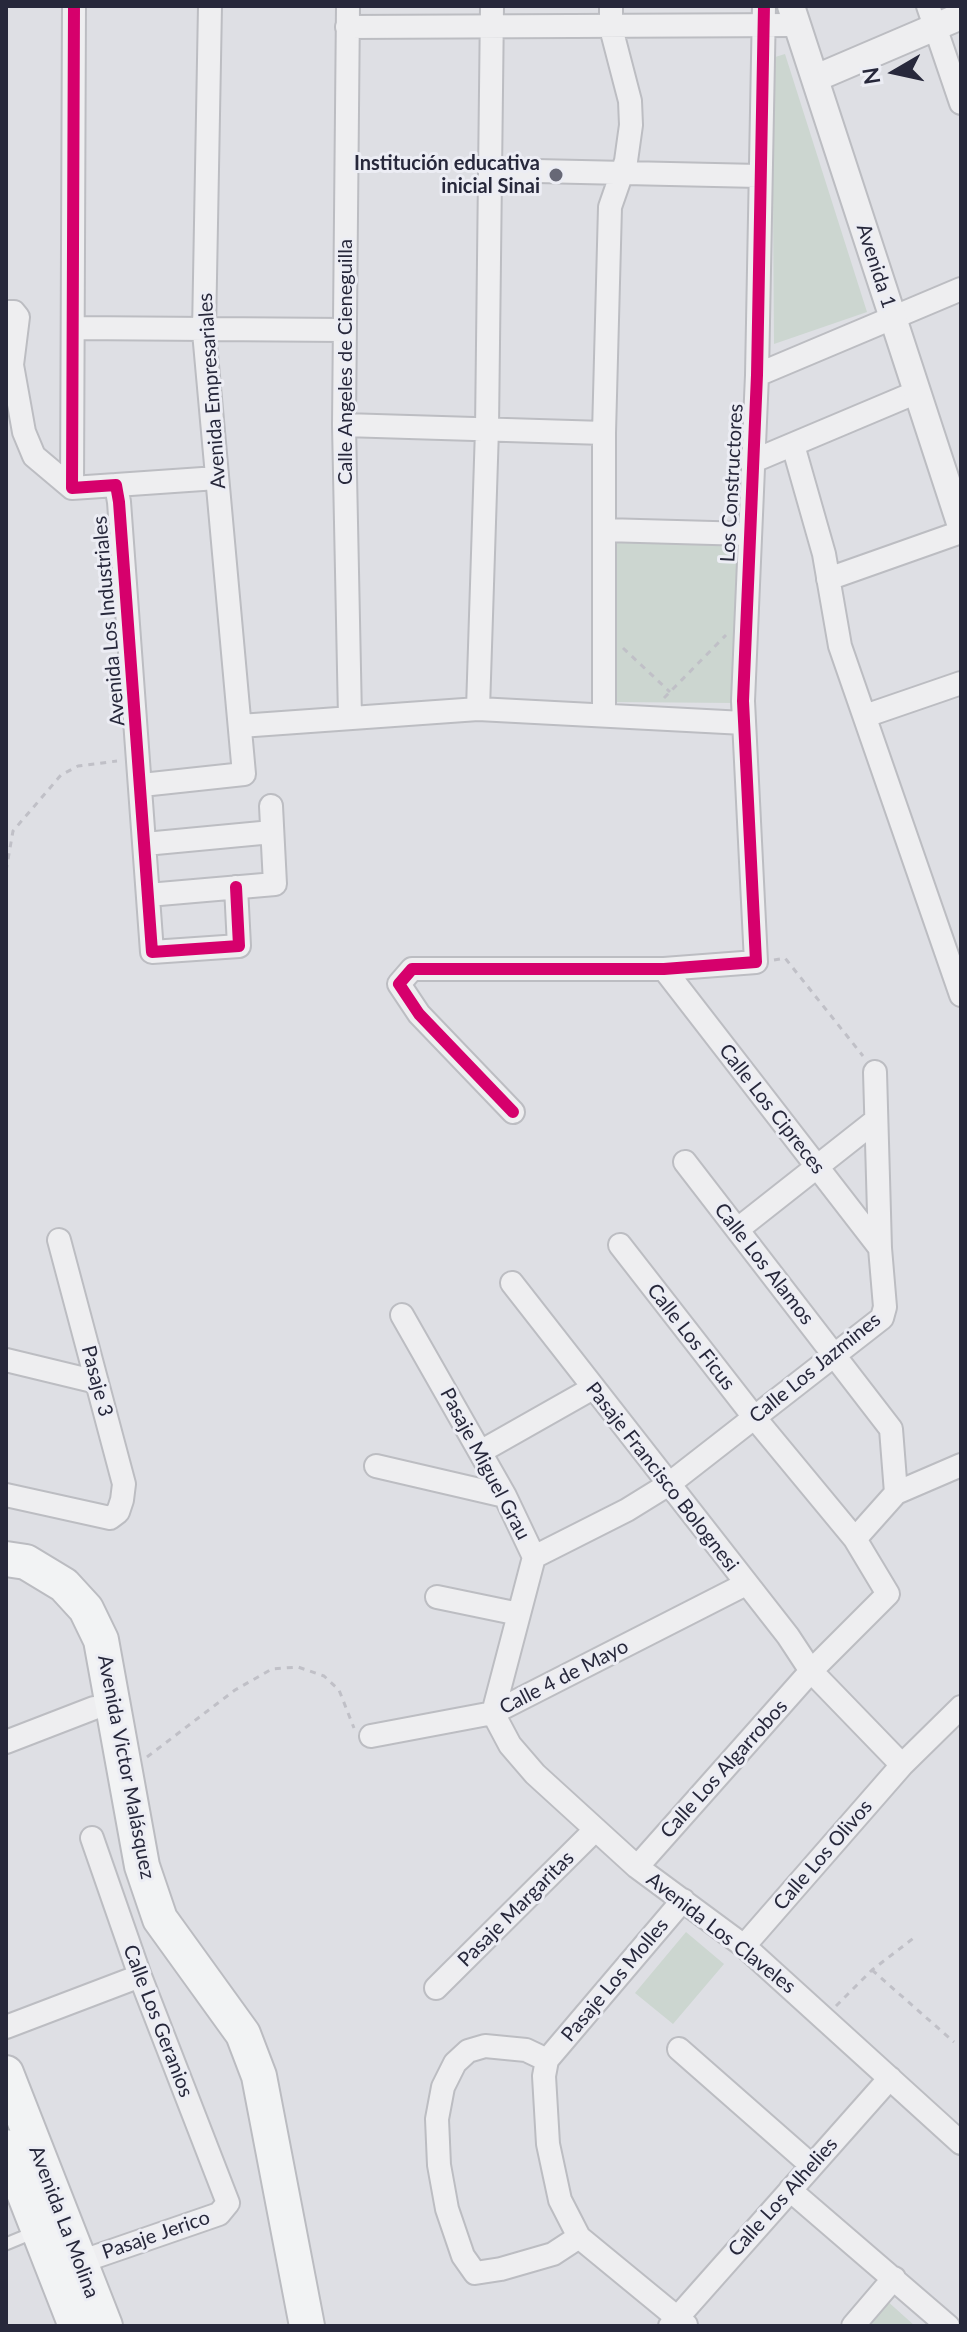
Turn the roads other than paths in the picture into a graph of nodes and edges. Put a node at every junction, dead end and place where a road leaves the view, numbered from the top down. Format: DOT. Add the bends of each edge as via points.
graph roads {
  1 [pos="74,6"];
  2 [pos="210,6"];
  3 [pos="348,16"];
  4 [pos="794,16"];
  5 [pos="961,16"];
  6 [pos="492,17"];
  7 [pos="611,17"];
  8 [pos="763,17"];
  9 [pos="931,17"];
  10 [pos="816,78"];
  11 [pos="961,103"];
  12 [pos="492,170"];
  13 [pos="619,174"];
  14 [pos="759,176"];
  15 [pos="961,289"];
  16 [pos="6,312"];
  17 [pos="893,318"];
  18 [pos="74,328"];
  19 [pos="345,330"];
  20 [pos="204,332"];
  21 [pos="757,375"];
  22 [pos="917,392"];
  23 [pos="344,425"];
  24 [pos="487,429"];
  25 [pos="604,433"];
  26 [pos="793,445"];
  27 [pos="751,462"];
  28 [pos="217,478"];
  29 [pos="116,485"];
  30 [pos="72,488"];
  31 [pos="961,529"];
  32 [pos="604,530"];
  33 [pos="749,534"];
  34 [pos="828,579"];
  35 [pos="961,683"];
  36 [pos="478,709"];
  37 [pos="604,715"];
  38 [pos="865,716"];
  39 [pos="350,718"];
  40 [pos="744,723"];
  41 [pos="240,726"];
  42 [pos="142,785"];
  43 [pos="271,806"];
  44 [pos="272,832"];
  45 [pos="145,844"];
  46 [pos="236,887"];
  47 [pos="148,895"];
  48 [pos="664,969"];
  49 [pos="960,988"];
  50 [pos="875,1072"];
  51 [pos="513,1112"];
  52 [pos="875,1121"];
  53 [pos="685,1162"];
  54 [pos="818,1168"];
  55 [pos="738,1229"];
  56 [pos="59,1240"];
  57 [pos="620,1245"];
  58 [pos="880,1248"];
  59 [pos="512,1283"];
  60 [pos="402,1315"];
  61 [pos="835,1354"];
  62 [pos="6,1360"];
  63 [pos="97,1382"];
  64 [pos="593,1388"];
  65 [pos="754,1417"];
  66 [pos="480,1452"];
  67 [pos="961,1465"];
  68 [pos="376,1466"];
  69 [pos="669,1484"];
  70 [pos="896,1493"];
  71 [pos="6,1495"];
  72 [pos="505,1496"];
  73 [pos="855,1539"];
  74 [pos="534,1557"];
  75 [pos="6,1559"];
  76 [pos="746,1584"];
  77 [pos="437,1597"];
  78 [pos="519,1614"];
  79 [pos="811,1671"];
  80 [pos="961,1707"];
  81 [pos="94,1708"];
  82 [pos="493,1713"];
  83 [pos="371,1736"];
  84 [pos="6,1742"];
  85 [pos="902,1765"];
  86 [pos="595,1830"];
  87 [pos="92,1838"];
  88 [pos="637,1867"];
  89 [pos="683,1900"];
  90 [pos="744,1946"];
  91 [pos="140,1976"];
  92 [pos="436,1988"];
  93 [pos="6,2027"];
  94 [pos="679,2049"];
  95 [pos="547,2060"];
  96 [pos="6,2073"];
  97 [pos="890,2078"];
  98 [pos="961,2143"];
  99 [pos="6,2147"];
  100 [pos="811,2165"];
  101 [pos="790,2190"];
  102 [pos="228,2203"];
  103 [pos="39,2231"];
  104 [pos="579,2237"];
  105 [pos="6,2244"];
  106 [pos="80,2262"];
  107 [pos="894,2278"];
  108 [pos="678,2323"];
  109 [pos="76,2326"];
  110 [pos="105,2326"];
  111 [pos="307,2326"];
  112 [pos="853,2326"];
  113 [pos="948,2326"];
  1 -- 18 [label="street"];
  2 -- 20 [label="street, Avenida Empresariales"];
  3 -- 6 [label="street"];
  3 -- 19 [label="street, Calle Angeles de Cieneguilla"];
  4 -- 8 [label="street"];
  4 -- 10 [label="street, Avenida 1"];
  5 -- 9 [label="street"];
  6 -- 7 [label="street"];
  6 -- 12 [label="street"];
  7 -- 8 [label="street"];
  7 -- 13 [label="street" via="630,101 630,143"];
  8 -- 14 [label="street, Los Constructores"];
  9 -- 10 [label="street"];
  9 -- 11 [label="street"];
  10 -- 17 [label="street, Avenida 1"];
  12 -- 13 [label="street"];
  12 -- 24 [label="street"];
  13 -- 14 [label="street"];
  13 -- 25 [label="street" via="610,207"];
  14 -- 21 [label="street, Los Constructores"];
  15 -- 17 [label="street"];
  16 -- 30 [label="street" via="18,317 12,365 24,432 34,456"];
  17 -- 21 [label="street"];
  17 -- 22 [label="street, Avenida 1"];
  18 -- 20 [label="street"];
  18 -- 30 [label="street"];
  19 -- 20 [label="street"];
  19 -- 23 [label="street, Calle Angeles de Cieneguilla"];
  20 -- 28 [label="street, Avenida Empresariales"];
  21 -- 27 [label="street, Los Constructores"];
  22 -- 26 [label="street"];
  22 -- 31 [label="street, Avenida 1"];
  23 -- 24 [label="street"];
  23 -- 39 [label="street, Calle Angeles de Cieneguilla"];
  24 -- 25 [label="street"];
  24 -- 36 [label="street"];
  25 -- 32 [label="street"];
  26 -- 27 [label="street"];
  26 -- 34 [label="street"];
  27 -- 33 [label="street, Los Constructores"];
  28 -- 29 [label="street"];
  28 -- 41 [label="street, Avenida Empresariales"];
  29 -- 30 [label="street, Avenida Los Industriales"];
  29 -- 42 [label="street, Avenida Los Industriales"];
  31 -- 34 [label="street"];
  32 -- 33 [label="street"];
  32 -- 37 [label="street"];
  33 -- 40 [label="street, Los Constructores"];
  34 -- 38 [label="street" via="840,646"];
  35 -- 38 [label="street"];
  36 -- 37 [label="street"];
  36 -- 39 [label="street"];
  37 -- 40 [label="street"];
  38 -- 49 [label="street"];
  39 -- 41 [label="street"];
  40 -- 48 [label="street, Los Constructores" via="756,962"];
  41 -- 42 [label="street, Avenida Empresariales" via="244,774"];
  42 -- 45 [label="street, Avenida Los Industriales"];
  43 -- 44 [label="street"];
  44 -- 45 [label="street"];
  44 -- 46 [label="street" via="275,884"];
  45 -- 47 [label="street, Avenida Los Industriales"];
  46 -- 47 [label="street"];
  46 -- 47 [label="street, Avenida Los Industriales" via="239,946 152,952"];
  48 -- 51 [label="street" via="412,969 399,984 419,1014"];
  48 -- 54 [label="street, Calle Los Cipreces"];
  50 -- 52 [label="street, Calle Los Jazmines"];
  52 -- 54 [label="street"];
  52 -- 58 [label="street, Calle Los Jazmines"];
  53 -- 55 [label="street, Calle Los Alamos"];
  54 -- 55 [label="street"];
  54 -- 58 [label="street, Calle Los Cipreces"];
  55 -- 61 [label="street, Calle Los Alamos"];
  56 -- 63 [label="street, Pasaje 3"];
  57 -- 65 [label="street, Calle Los Ficus"];
  58 -- 61 [label="street, Calle Los Jazmines" via="884,1314"];
  59 -- 64 [label="street, Pasaje Francisco Bolognesi"];
  60 -- 66 [label="street, Pasaje Miguel Grau"];
  61 -- 65 [label="street, Calle Los Jazmines"];
  61 -- 70 [label="street, Calle Los Alamos" via="891,1429"];
  62 -- 63 [label="street"];
  63 -- 71 [label="street, Pasaje 3" via="124,1484 118,1512 110,1518"];
  64 -- 66 [label="street"];
  64 -- 69 [label="street, Pasaje Francisco Bolognesi"];
  65 -- 69 [label="street, Calle Los Jazmines"];
  65 -- 73 [label="street, Calle Los Ficus"];
  66 -- 72 [label="street, Pasaje Miguel Grau"];
  67 -- 70 [label="street"];
  68 -- 72 [label="street"];
  69 -- 74 [label="street, Calle Los Jazmines"];
  69 -- 76 [label="street, Pasaje Francisco Bolognesi"];
  70 -- 73 [label="street"];
  72 -- 74 [label="street, Pasaje Miguel Grau"];
  73 -- 79 [label="street, Calle Los Algarrobos" via="888,1594"];
  74 -- 78 [label="street, Pasaje Miguel Grau"];
  75 -- 111 [label="main road, Avenida Victor Malásquez" via="26,1562 64,1585 86,1609 101,1640 142,1866 160,1919 243,2034 259,2076"];
  76 -- 79 [label="street, Pasaje Francisco Bolognesi"];
  76 -- 82 [label="street, Calle 4 de Mayo"];
  77 -- 78 [label="street"];
  78 -- 82 [label="street, Pasaje Miguel Grau"];
  79 -- 85 [label="street, Pasaje Francisco Bolognesi"];
  79 -- 88 [label="street, Calle Los Algarrobos"];
  80 -- 85 [label="street, Calle Los Olivos"];
  81 -- 84 [label="street"];
  82 -- 83 [label="street, Calle 4 de Mayo"];
  82 -- 86 [label="street, Avenida Los Claveles" via="523,1762"];
  85 -- 90 [label="street, Calle Los Olivos"];
  86 -- 88 [label="street, Avenida Los Claveles"];
  86 -- 92 [label="street, Pasaje Margaritas"];
  87 -- 91 [label="street, Calle Los Geranios"];
  88 -- 89 [label="street, Avenida Los Claveles"];
  89 -- 90 [label="street, Avenida Los Claveles"];
  89 -- 95 [label="street, Pasaje Los Molles"];
  90 -- 97 [label="street, Avenida Los Claveles"];
  91 -- 93 [label="street"];
  91 -- 102 [label="street, Calle Los Geranios"];
  94 -- 100 [label="street"];
  95 -- 104 [label="street" via="551,2159 560,2200"];
  95 -- 104 [label="street" via="526,2050 485,2046 468,2051 455,2063 443,2087 437,2119 439,2165 463,2256 475,2273 553,2254"];
  96 -- 106 [label="main road, Avenida La Molina"];
  97 -- 98 [label="street, Avenida Los Claveles"];
  97 -- 100 [label="street, Calle Los Alhelies"];
  99 -- 103 [label="main road, Avenida La Molina"];
  100 -- 101 [label="street, Calle Los Alhelies"];
  101 -- 107 [label="street"];
  101 -- 108 [label="street, Calle Los Alhelies"];
  102 -- 106 [label="street, Pasaje Jerico" via="219,2214"];
  103 -- 105 [label="lane"];
  103 -- 109 [label="main road, Avenida La Molina"];
  104 -- 108 [label="street"];
  106 -- 110 [label="main road, Avenida La Molina"];
  107 -- 112 [label="street"];
  107 -- 113 [label="street"];
}
